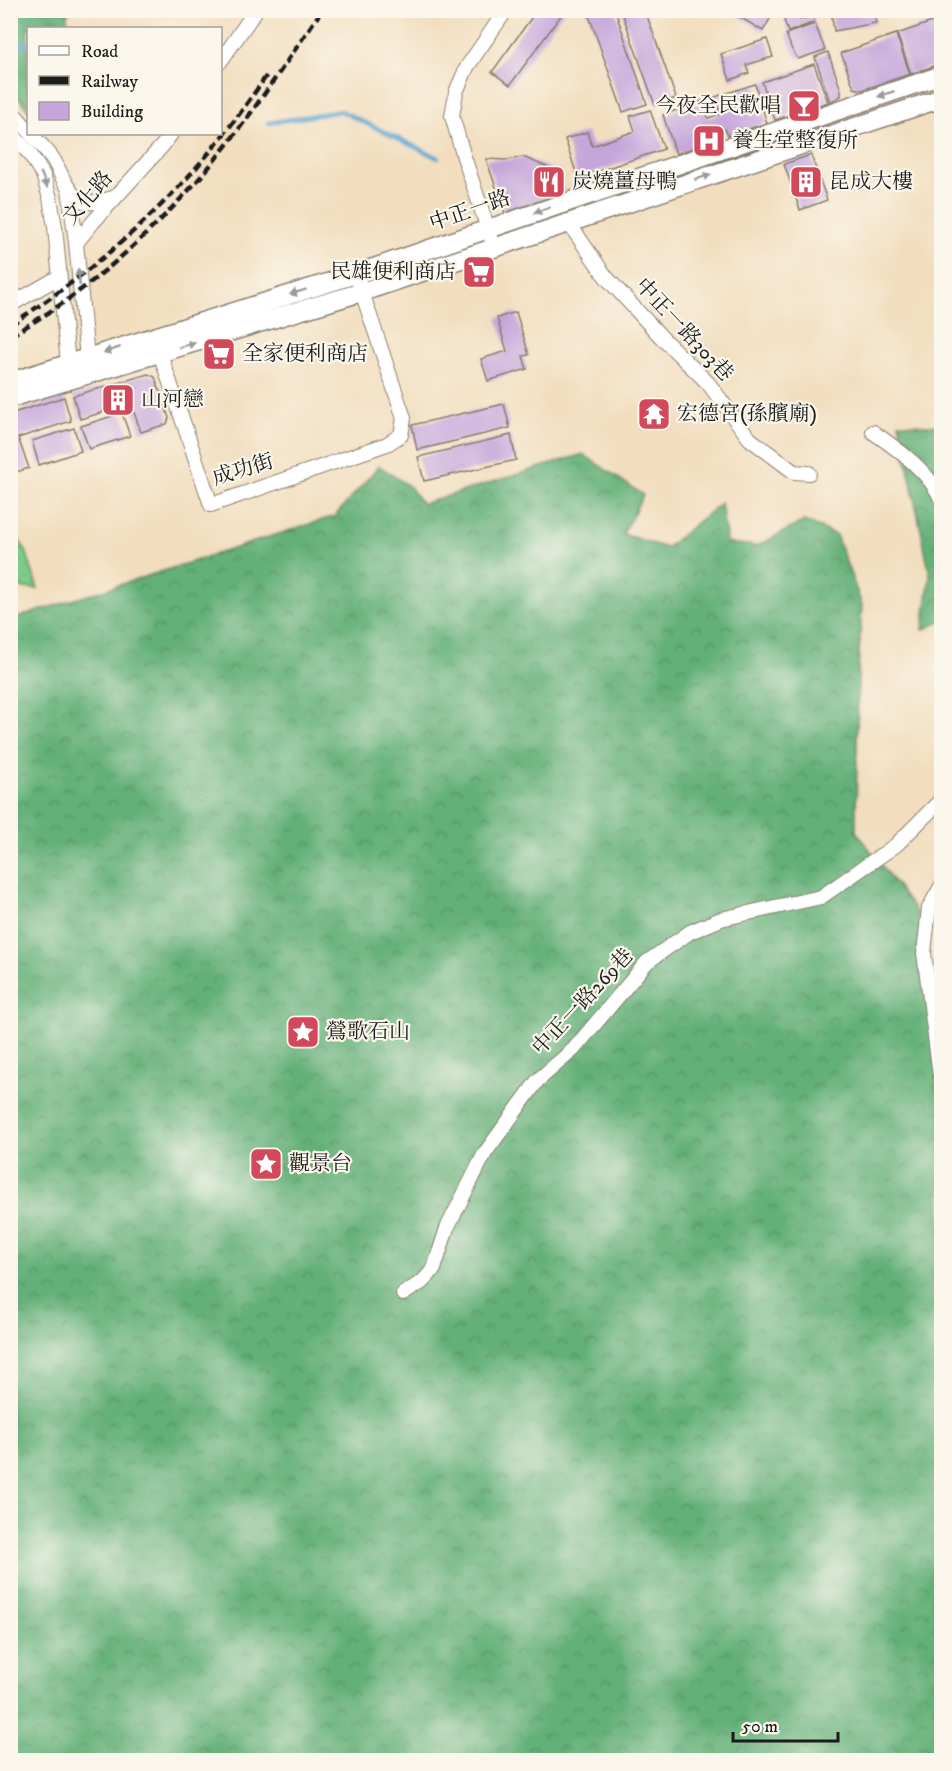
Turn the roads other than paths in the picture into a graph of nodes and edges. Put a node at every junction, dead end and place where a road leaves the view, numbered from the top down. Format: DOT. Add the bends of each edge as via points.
graph roads {
  1 [pos="506,10"];
  2 [pos="253,12"];
  3 [pos="222,59"];
  4 [pos="942,75"];
  5 [pos="942,98"];
  6 [pos="10,109"];
  7 [pos="27,129"];
  8 [pos="10,132"];
  9 [pos="33,135"];
  10 [pos="170,135"];
  11 [pos="69,188"];
  12 [pos="116,197"];
  13 [pos="568,222"];
  14 [pos="488,229"];
  15 [pos="76,243"];
  16 [pos="494,247"];
  17 [pos="356,274"];
  18 [pos="59,277"];
  19 [pos="362,292"];
  20 [pos="10,305"];
  21 [pos="160,353"];
  22 [pos="87,358"];
  23 [pos="75,370"];
  24 [pos="10,382"];
  25 [pos="10,398"];
  26 [pos="873,432"];
  27 [pos="809,473"];
  28 [pos="942,501"];
  29 [pos="942,799"];
  30 [pos="942,885"];
  31 [pos="942,1090"];
  32 [pos="403,1294"];
  1 -- 14 [label="street" via="467,68 456,92 452,116"];
  2 -- 3 [label="street"];
  4 -- 14 [label="main road, 中正一路, one-way"];
  13 -- 5 [label="main road, 中正一路, one-way"];
  6 -- 7 [label="street"];
  8 -- 18 [label="street, one-way" via="30,154 47,186"];
  9 -- 11 [label="street" via="53,159"];
  10 -- 12 [label="street, 文化路"];
  11 -- 12 [label="street" via="87,202"];
  11 -- 15 [label="street"];
  12 -- 15 [label="street, 文化路"];
  13 -- 16 [label="main road, 中正一路"];
  13 -- 27 [label="street, 中正一路303巷" via="606,277 708,383 750,439 794,472"];
  14 -- 16 [label="street"];
  14 -- 17 [label="main road, 中正一路"];
  22 -- 15 [label="street, 文化路, one-way"];
  16 -- 19 [label="main road, 中正一路"];
  17 -- 19 [label="street"];
  17 -- 22 [label="main road, 中正一路, one-way"];
  18 -- 20 [label="street"];
  18 -- 23 [label="street"];
  21 -- 19 [label="main road, 中正一路, one-way"];
  19 -- 21 [label="street, 成功街" via="404,418 401,435 387,444 211,505"];
  21 -- 23 [label="main road, 中正一路"];
  22 -- 23 [label="main road, 中正一路"];
  23 -- 24 [label="main road, 中正一路"];
  23 -- 25 [label="main road, 中正一路"];
  26 -- 28 [label="street" via="904,454 938,490"];
  29 -- 32 [label="street, 中正一路269巷" via="896,845 821,897 721,919 690,932 647,962 574,1049 538,1080 484,1153 447,1228 434,1269"];
  30 -- 31 [label="street" via="929,908 924,953"];
}
